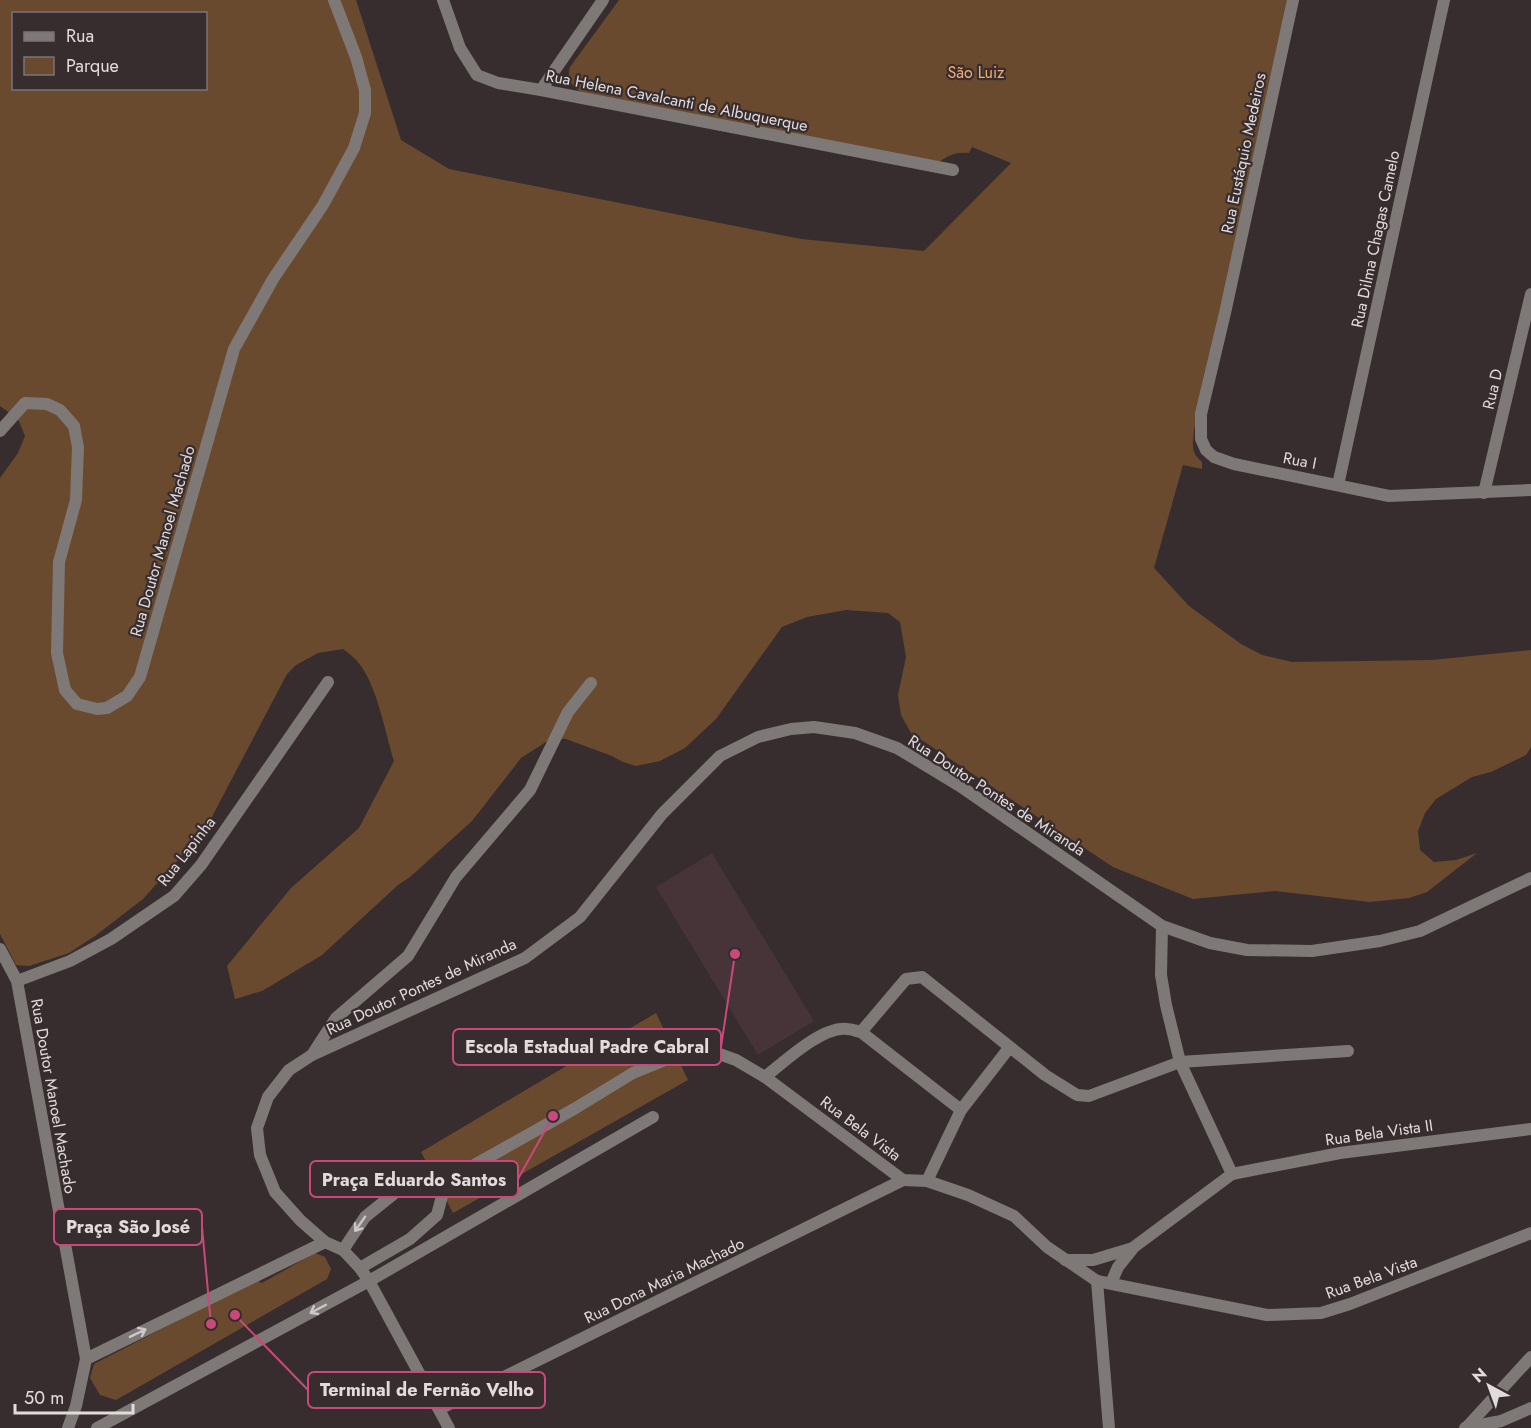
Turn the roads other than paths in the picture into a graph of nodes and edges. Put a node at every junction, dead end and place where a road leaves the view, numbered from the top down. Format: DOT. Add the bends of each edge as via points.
graph roads {
  1 [pos="334,0"];
  2 [pos="443,0"];
  3 [pos="603,0"];
  4 [pos="1293,0"];
  5 [pos="1444,0"];
  6 [pos="541,90"];
  7 [pos="953,170"];
  8 [pos="1531,294"];
  9 [pos="1225,313"];
  10 [pos="0,431"];
  11 [pos="1338,485"];
  12 [pos="1531,490"];
  13 [pos="1484,493"];
  14 [pos="328,682"];
  15 [pos="591,683"];
  16 [pos="1531,878"];
  17 [pos="1162,926"];
  18 [pos="0,948"];
  19 [pos="17,981"];
  20 [pos="861,1032"];
  21 [pos="1009,1048"];
  22 [pos="1348,1051"];
  23 [pos="312,1055"];
  24 [pos="1180,1062"];
  25 [pos="765,1077"];
  26 [pos="962,1110"];
  27 [pos="653,1117"];
  28 [pos="1531,1129"];
  29 [pos="1233,1174"];
  30 [pos="903,1180"];
  31 [pos="446,1181"];
  32 [pos="927,1181"];
  33 [pos="1531,1233"];
  34 [pos="325,1242"];
  35 [pos="1134,1247"];
  36 [pos="343,1250"];
  37 [pos="1065,1260"];
  38 [pos="360,1269"];
  39 [pos="369,1281"];
  40 [pos="1096,1281"];
  41 [pos="1111,1283"];
  42 [pos="1531,1357"];
  43 [pos="86,1359"];
  44 [pos="1531,1408"];
  45 [pos="439,1409"];
  46 [pos="69,1428"];
  47 [pos="97,1428"];
  48 [pos="449,1428"];
  49 [pos="1109,1428"];
  50 [pos="1465,1428"];
  1 -- 10 [label="street, Rua Doutor Manoel Machado" via="357,57 365,90 365,113 354,148 234,349 140,677 126,696 107,708 78,704 65,690 57,653 59,562 76,500 78,447 74,426 60,410 47,404 25,403"];
  2 -- 6 [label="street, Rua Helena Cavalcanti de Albuquerque" via="460,48 477,75"];
  3 -- 6 [label="street"];
  4 -- 9 [label="street, Rua Eustáquio Medeiros"];
  5 -- 11 [label="street, Rua Dilma Chagas Camelo"];
  6 -- 7 [label="street, Rua Helena Cavalcanti de Albuquerque"];
  8 -- 13 [label="street, Rua D"];
  9 -- 11 [label="street, Rua I" via="1201,414 1201,439 1206,450 1234,464"];
  11 -- 13 [label="street, Rua I" via="1389,496"];
  12 -- 13 [label="street, Rua I"];
  14 -- 19 [label="street, Rua Lapinha" via="201,865 174,896 111,939 70,961"];
  15 -- 23 [label="street, Rua Doutor Pontes de Miranda" via="568,712 530,790 456,877 408,956 336,1018"];
  16 -- 17 [label="street, Rua Doutor Pontes de Miranda" via="1420,931 1312,951 1247,950 1210,943"];
  17 -- 23 [label="street, Rua Doutor Pontes de Miranda" via="960,786 897,748 855,733 814,727 791,729 758,737 720,756 662,814 580,917 525,958"];
  17 -- 24 [label="street" via="1161,975"];
  18 -- 19 [label="street, Rua Doutor Manoel Machado"];
  19 -- 43 [label="street, Rua Doutor Manoel Machado"];
  20 -- 21 [label="street" via="906,979 922,977"];
  20 -- 25 [label="street" via="845,1028 831,1031"];
  20 -- 26 [label="street"];
  21 -- 24 [label="street" via="1077,1095 1089,1096"];
  21 -- 26 [label="street"];
  22 -- 24 [label="street"];
  23 -- 34 [label="street, Rua Doutor Pontes de Miranda" via="289,1070 268,1097 257,1128 260,1155 275,1192"];
  24 -- 29 [label="street"];
  25 -- 30 [label="street, Rua Bela Vista"];
  25 -- 31 [label="street, Rua Bela Vista" via="708,1050 682,1053 633,1073"];
  26 -- 32 [label="street"];
  27 -- 39 [label="street"];
  28 -- 29 [label="street, Rua Bela Vista II" via="1340,1153"];
  29 -- 35 [label="street"];
  30 -- 32 [label="street, Rua Bela Vista"];
  30 -- 45 [label="street, Rua Dona Maria Machado"];
  31 -- 36 [label="street, one-way" via="428,1179 396,1192 365,1216"];
  31 -- 38 [label="street" via="437,1215 410,1239"];
  32 -- 37 [label="street, Rua Bela Vista" via="1014,1216"];
  33 -- 41 [label="street, Rua Bela Vista" via="1321,1313 1267,1315"];
  34 -- 36 [label="street, Rua Doutor Pontes de Miranda"];
  43 -- 34 [label="street, one-way"];
  35 -- 37 [label="street" via="1093,1260"];
  35 -- 41 [label="street"];
  36 -- 38 [label="street"];
  37 -- 40 [label="street, Rua Bela Vista"];
  38 -- 39 [label="street"];
  39 -- 45 [label="street"];
  39 -- 47 [label="street, one-way"];
  40 -- 41 [label="street, Rua Bela Vista"];
  40 -- 49 [label="street"];
  42 -- 50 [label="street"];
  43 -- 46 [label="street, Rua Doutor Manoel Machado"];
  44 -- 50 [label="street" via="1501,1421"];
  45 -- 48 [label="street"];
}
